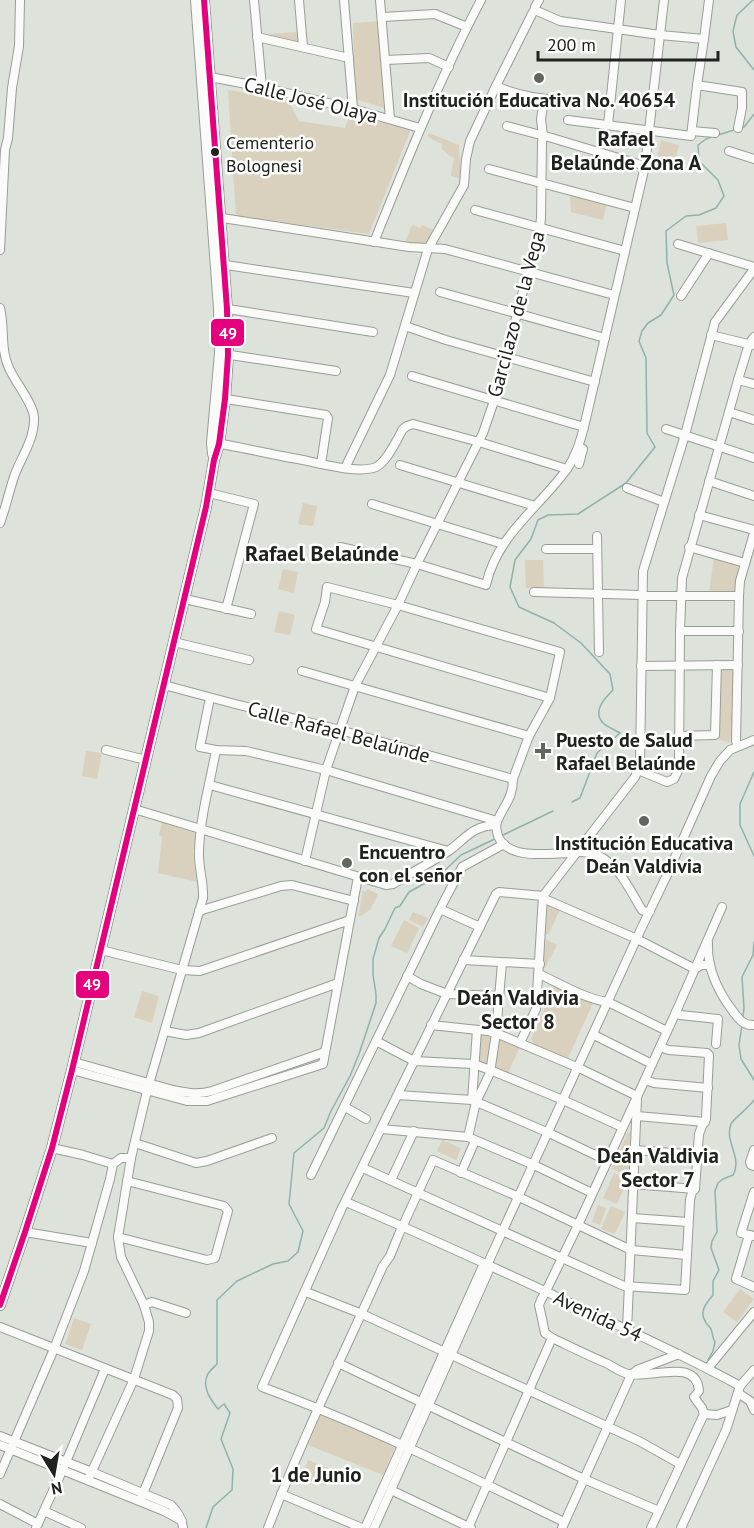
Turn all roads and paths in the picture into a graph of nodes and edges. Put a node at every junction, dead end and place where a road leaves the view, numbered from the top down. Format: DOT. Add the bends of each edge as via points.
graph roads {
  1 [pos="20,0"];
  2 [pos="196,0"];
  3 [pos="204,0"];
  4 [pos="254,0"];
  5 [pos="299,0"];
  6 [pos="344,0"];
  7 [pos="380,0"];
  8 [pos="481,0"];
  9 [pos="621,0"];
  10 [pos="664,0"];
  11 [pos="709,0"];
  12 [pos="536,7"];
  13 [pos="382,17"];
  14 [pos="467,27"];
  15 [pos="618,30"];
  16 [pos="660,35"];
  17 [pos="257,37"];
  18 [pos="704,39"];
  19 [pos="303,47"];
  20 [pos="349,58"];
  21 [pos="386,60"];
  22 [pos="449,67"];
  23 [pos="206,76"];
  24 [pos="697,85"];
  25 [pos="495,86"];
  26 [pos="261,87"];
  27 [pos="544,99"];
  28 [pos="570,102"];
  29 [pos="353,109"];
  30 [pos="390,119"];
  31 [pos="568,120"];
  32 [pos="608,125"];
  33 [pos="507,126"];
  34 [pos="420,128"];
  35 [pos="738,128"];
  36 [pos="650,130"];
  37 [pos="692,131"];
  38 [pos="715,134"];
  39 [pos="543,136"];
  40 [pos="729,151"];
  41 [pos="754,159"];
  42 [pos="645,166"];
  43 [pos="489,169"];
  44 [pos="540,182"];
  45 [pos="635,208"];
  46 [pos="475,210"];
  47 [pos="217,217"];
  48 [pos="540,227"];
  49 [pos="374,242"];
  50 [pos="678,244"];
  51 [pos="428,249"];
  52 [pos="0,250"];
  53 [pos="625,251"];
  54 [pos="709,254"];
  55 [pos="220,265"];
  56 [pos="754,268"];
  57 [pos="528,272"];
  58 [pos="440,292"];
  59 [pos="414,293"];
  60 [pos="614,295"];
  61 [pos="681,296"];
  62 [pos="0,308"];
  63 [pos="223,308"];
  64 [pos="517,314"];
  65 [pos="405,326"];
  66 [pos="373,332"];
  67 [pos="711,334"];
  68 [pos="605,338"];
  69 [pos="752,342"];
  70 [pos="224,354"];
  71 [pos="506,356"];
  72 [pos="336,372"];
  73 [pos="412,376"];
  74 [pos="738,380"];
  75 [pos="595,382"];
  76 [pos="754,384"];
  77 [pos="221,398"];
  78 [pos="494,400"];
  79 [pos="729,412"];
  80 [pos="754,420"];
  81 [pos="585,427"];
  82 [pos="666,429"];
  83 [pos="685,435"];
  84 [pos="479,442"];
  85 [pos="216,443"];
  86 [pos="579,447"];
  87 [pos="719,447"];
  88 [pos="754,458"];
  89 [pos="321,464"];
  90 [pos="579,464"];
  91 [pos="400,465"];
  92 [pos="345,468"];
  93 [pos="567,469"];
  94 [pos="709,481"];
  95 [pos="458,483"];
  96 [pos="627,488"];
  97 [pos="209,493"];
  98 [pos="754,496"];
  99 [pos="664,502"];
  100 [pos="372,504"];
  101 [pos="536,506"];
  102 [pos="699,515"];
  103 [pos="0,523"];
  104 [pos="437,524"];
  105 [pos="754,532"];
  106 [pos="597,536"];
  107 [pos="503,544"];
  108 [pos="340,547"];
  109 [pos="690,547"];
  110 [pos="546,549"];
  111 [pos="597,549"];
  112 [pos="745,563"];
  113 [pos="417,564"];
  114 [pos="534,592"];
  115 [pos="598,594"];
  116 [pos="642,595"];
  117 [pos="681,596"];
  118 [pos="739,596"];
  119 [pos="184,599"];
  120 [pos="398,605"];
  121 [pos="226,609"];
  122 [pos="251,614"];
  123 [pos="680,631"];
  124 [pos="739,631"];
  125 [pos="174,642"];
  126 [pos="378,646"];
  127 [pos="599,652"];
  128 [pos="249,660"];
  129 [pos="717,665"];
  130 [pos="738,665"];
  131 [pos="641,666"];
  132 [pos="680,666"];
  133 [pos="302,671"];
  134 [pos="164,686"];
  135 [pos="355,686"];
  136 [pos="210,698"];
  137 [pos="550,698"];
  138 [pos="340,729"];
  139 [pos="529,736"];
  140 [pos="679,736"];
  141 [pos="754,740"];
  142 [pos="738,746"];
  143 [pos="106,750"];
  144 [pos="216,750"];
  145 [pos="146,760"];
  146 [pos="326,770"];
  147 [pos="638,770"];
  148 [pos="513,779"];
  149 [pos="210,784"];
  150 [pos="134,809"];
  151 [pos="315,814"];
  152 [pos="201,829"];
  153 [pos="499,832"];
  154 [pos="448,851"];
  155 [pos="577,851"];
  156 [pos="305,861"];
  157 [pos="358,877"];
  158 [pos="658,894"];
  159 [pos="543,896"];
  160 [pos="354,901"];
  161 [pos="642,904"];
  162 [pos="442,905"];
  163 [pos="722,907"];
  164 [pos="650,910"];
  165 [pos="200,911"];
  166 [pos="350,920"];
  167 [pos="480,927"];
  168 [pos="641,929"];
  169 [pos="708,937"];
  170 [pos="637,939"];
  171 [pos="101,950"];
  172 [pos="463,960"];
  173 [pos="502,963"];
  174 [pos="710,965"];
  175 [pos="539,969"];
  176 [pos="695,969"];
  177 [pos="182,970"];
  178 [pos="407,976"];
  179 [pos="338,983"];
  180 [pos="447,994"];
  181 [pos="499,996"];
  182 [pos="608,1002"];
  183 [pos="676,1012"];
  184 [pos="754,1024"];
  185 [pos="431,1025"];
  186 [pos="477,1030"];
  187 [pos="165,1031"];
  188 [pos="667,1031"];
  189 [pos="496,1033"];
  190 [pos="594,1035"];
  191 [pos="376,1041"];
  192 [pos="520,1043"];
  193 [pos="716,1044"];
  194 [pos="660,1047"];
  195 [pos="325,1052"];
  196 [pos="414,1061"];
  197 [pos="474,1064"];
  198 [pos="652,1064"];
  199 [pos="73,1066"];
  200 [pos="579,1068"];
  201 [pos="490,1070"];
  202 [pos="645,1080"];
  203 [pos="148,1087"];
  204 [pos="708,1088"];
  205 [pos="399,1095"];
  206 [pos="637,1096"];
  207 [pos="563,1100"];
  208 [pos="474,1101"];
  209 [pos="345,1107"];
  210 [pos="637,1116"];
  211 [pos="366,1119"];
  212 [pos="705,1122"];
  213 [pos="622,1127"];
  214 [pos="382,1129"];
  215 [pos="414,1131"];
  216 [pos="549,1133"];
  217 [pos="272,1138"];
  218 [pos="472,1139"];
  219 [pos="135,1143"];
  220 [pos="52,1148"];
  221 [pos="635,1150"];
  222 [pos="754,1150"];
  223 [pos="698,1155"];
  224 [pos="131,1158"];
  225 [pos="608,1161"];
  226 [pos="113,1164"];
  227 [pos="534,1165"];
  228 [pos="754,1166"];
  229 [pos="363,1168"];
  230 [pos="461,1173"];
  231 [pos="311,1175"];
  232 [pos="391,1180"];
  233 [pos="127,1181"];
  234 [pos="633,1184"];
  235 [pos="695,1189"];
  236 [pos="418,1192"];
  237 [pos="592,1192"];
  238 [pos="519,1197"];
  239 [pos="753,1198"];
  240 [pos="346,1202"];
  241 [pos="632,1218"];
  242 [pos="688,1222"];
  243 [pos="578,1225"];
  244 [pos="403,1226"];
  245 [pos="504,1231"];
  246 [pos="26,1232"];
  247 [pos="751,1236"];
  248 [pos="118,1237"];
  249 [pos="92,1243"];
  250 [pos="631,1250"];
  251 [pos="687,1255"];
  252 [pos="562,1257"];
  253 [pos="487,1265"];
  254 [pos="629,1286"];
  255 [pos="754,1287"];
  256 [pos="306,1292"];
  257 [pos="546,1292"];
  258 [pos="0,1305"];
  259 [pos="144,1305"];
  260 [pos="754,1312"];
  261 [pos="186,1313"];
  262 [pos="362,1314"];
  263 [pos="1,1330"];
  264 [pos="627,1330"];
  265 [pos="552,1338"];
  266 [pos="54,1348"];
  267 [pos="447,1353"];
  268 [pos="679,1354"];
  269 [pos="338,1363"];
  270 [pos="708,1368"];
  271 [pos="105,1369"];
  272 [pos="754,1370"];
  273 [pos="631,1375"];
  274 [pos="134,1379"];
  275 [pos="739,1389"];
  276 [pos="528,1391"];
  277 [pos="425,1403"];
  278 [pos="319,1408"];
  279 [pos="732,1410"];
  280 [pos="754,1410"];
  281 [pos="704,1414"];
  282 [pos="607,1428"];
  283 [pos="0,1436"];
  284 [pos="506,1443"];
  285 [pos="0,1444"];
  286 [pos="12,1445"];
  287 [pos="406,1446"];
  288 [pos="680,1464"];
  289 [pos="65,1466"];
  290 [pos="0,1474"];
  291 [pos="90,1476"];
  292 [pos="584,1479"];
  293 [pos="487,1485"];
  294 [pos="391,1490"];
  295 [pos="281,1494"];
  296 [pos="141,1497"];
  297 [pos="0,1504"];
  298 [pos="44,1511"];
  299 [pos="659,1511"];
  300 [pos="183,1525"];
  301 [pos="563,1525"];
  302 [pos="37,1526"];
  303 [pos="81,1528"];
  304 [pos="268,1528"];
  305 [pos="364,1528"];
  306 [pos="374,1528"];
  307 [pos="469,1528"];
  308 [pos="651,1528"];
  309 [pos="681,1528"];
  1 -- 52 [label="street"];
  2 -- 23 [label="main road"];
  3 -- 23 [label="main road"];
  4 -- 17 [label="street"];
  5 -- 19 [label="street"];
  6 -- 20 [label="street"];
  7 -- 13 [label="street"];
  8 -- 14 [label="street"];
  9 -- 15 [label="street"];
  10 -- 16 [label="street"];
  11 -- 18 [label="street"];
  12 -- 15 [label="street" via="560,21"];
  12 -- 25 [label="street"];
  13 -- 14 [label="street" via="435,14"];
  13 -- 21 [label="street"];
  14 -- 22 [label="street"];
  15 -- 16 [label="street"];
  15 -- 32 [label="street"];
  16 -- 18 [label="street"];
  16 -- 36 [label="street"];
  17 -- 19 [label="street"];
  17 -- 26 [label="street"];
  18 -- 24 [label="street"];
  19 -- 20 [label="street"];
  20 -- 29 [label="street"];
  21 -- 22 [label="street" via="429,58"];
  21 -- 30 [label="street"];
  22 -- 34 [label="street"];
  23 -- 26 [label="street, Calle José Olaya"];
  23 -- 47 [label="main road"];
  24 -- 35 [label="street" via="742,92"];
  24 -- 37 [label="street"];
  25 -- 27 [label="street" via="513,94"];
  25 -- 51 [label="street" via="470,141 464,185"];
  26 -- 29 [label="street, Calle José Olaya"];
  27 -- 28 [label="street"];
  27 -- 39 [label="street, Garcilazo de la Vega"];
  29 -- 30 [label="street, Calle José Olaya"];
  30 -- 34 [label="street, Calle José Olaya"];
  31 -- 32 [label="street"];
  32 -- 36 [label="street"];
  33 -- 39 [label="street"];
  34 -- 49 [label="street"];
  36 -- 37 [label="street" via="691,136"];
  36 -- 42 [label="street"];
  37 -- 38 [label="street"];
  39 -- 42 [label="street"];
  39 -- 44 [label="street, Garcilazo de la Vega"];
  40 -- 41 [label="street"];
  42 -- 45 [label="street"];
  43 -- 44 [label="street"];
  44 -- 45 [label="street"];
  44 -- 48 [label="street, Garcilazo de la Vega"];
  45 -- 53 [label="street"];
  46 -- 48 [label="street"];
  47 -- 49 [label="street"];
  47 -- 55 [label="main road"];
  48 -- 53 [label="street"];
  48 -- 57 [label="street, Garcilazo de la Vega"];
  49 -- 51 [label="street"];
  50 -- 54 [label="street"];
  51 -- 57 [label="street" via="445,249"];
  51 -- 59 [label="street"];
  53 -- 60 [label="street"];
  54 -- 56 [label="street"];
  54 -- 61 [label="street"];
  55 -- 59 [label="street"];
  55 -- 63 [label="main road"];
  56 -- 67 [label="street" via="715,322"];
  57 -- 60 [label="street"];
  57 -- 64 [label="street, Garcilazo de la Vega"];
  58 -- 64 [label="street"];
  59 -- 65 [label="street"];
  60 -- 68 [label="street"];
  62 -- 103 [label="street" via="5,358 34,417 28,446"];
  63 -- 66 [label="street"];
  63 -- 70 [label="main road"];
  64 -- 68 [label="street"];
  64 -- 71 [label="street, Garcilazo de la Vega"];
  65 -- 71 [label="street"];
  65 -- 92 [label="street" via="390,375"];
  67 -- 69 [label="street"];
  67 -- 83 [label="street"];
  68 -- 75 [label="street"];
  69 -- 74 [label="street"];
  70 -- 72 [label="street"];
  70 -- 77 [label="main road"];
  71 -- 75 [label="street"];
  71 -- 78 [label="street, Garcilazo de la Vega"];
  73 -- 78 [label="street"];
  74 -- 76 [label="street"];
  74 -- 79 [label="street"];
  75 -- 81 [label="street"];
  77 -- 85 [label="main road"];
  77 -- 89 [label="street" via="326,415"];
  78 -- 81 [label="street"];
  78 -- 84 [label="street, Garcilazo de la Vega"];
  79 -- 80 [label="street"];
  79 -- 87 [label="street"];
  81 -- 86 [label="street"];
  82 -- 83 [label="street"];
  83 -- 87 [label="street"];
  83 -- 99 [label="street"];
  84 -- 92 [label="street" via="412,424 403,429 376,467"];
  84 -- 93 [label="street"];
  84 -- 95 [label="street, Garcilazo de la Vega"];
  85 -- 89 [label="street"];
  85 -- 97 [label="main road"];
  86 -- 90 [label="street" via="583,449"];
  86 -- 93 [label="street"];
  87 -- 88 [label="street"];
  87 -- 94 [label="street"];
  89 -- 92 [label="street"];
  91 -- 95 [label="street"];
  93 -- 101 [label="street"];
  94 -- 98 [label="street"];
  94 -- 102 [label="street"];
  95 -- 101 [label="street"];
  95 -- 104 [label="street, Garcilazo de la Vega"];
  96 -- 99 [label="street"];
  97 -- 119 [label="main road"];
  97 -- 121 [label="street" via="254,504"];
  99 -- 116 [label="street" via="643,571"];
  100 -- 104 [label="street"];
  101 -- 107 [label="street"];
  102 -- 105 [label="street"];
  102 -- 109 [label="street"];
  104 -- 107 [label="street"];
  104 -- 113 [label="street, Garcilazo de la Vega"];
  105 -- 112 [label="street"];
  106 -- 111 [label="street"];
  107 -- 113 [label="street" via="486,585"];
  108 -- 113 [label="street"];
  109 -- 112 [label="street"];
  109 -- 117 [label="street"];
  110 -- 111 [label="street"];
  111 -- 115 [label="street"];
  112 -- 118 [label="street"];
  113 -- 120 [label="street, Garcilazo de la Vega"];
  114 -- 115 [label="street"];
  115 -- 116 [label="street"];
  115 -- 127 [label="street"];
  116 -- 117 [label="street"];
  116 -- 131 [label="street"];
  117 -- 118 [label="street"];
  117 -- 123 [label="street"];
  118 -- 124 [label="street"];
  119 -- 121 [label="street"];
  119 -- 125 [label="main road"];
  120 -- 126 [label="street, Garcilazo de la Vega"];
  120 -- 126 [label="street" via="327,587 316,629"];
  120 -- 137 [label="street" via="560,652"];
  121 -- 122 [label="street"];
  123 -- 124 [label="street"];
  123 -- 132 [label="street"];
  124 -- 130 [label="street"];
  125 -- 128 [label="street"];
  125 -- 134 [label="main road"];
  126 -- 135 [label="street, Garcilazo de la Vega"];
  126 -- 137 [label="street"];
  129 -- 130 [label="street"];
  129 -- 132 [label="street"];
  129 -- 140 [label="street" via="715,735"];
  130 -- 142 [label="street"];
  131 -- 132 [label="street"];
  131 -- 147 [label="street"];
  132 -- 140 [label="street"];
  133 -- 135 [label="street"];
  134 -- 136 [label="street, Calle Rafael Belaúnde"];
  134 -- 145 [label="main road"];
  135 -- 138 [label="street, Garcilazo de la Vega"];
  135 -- 139 [label="street"];
  136 -- 138 [label="street, Calle Rafael Belaúnde"];
  136 -- 144 [label="street" via="200,747"];
  137 -- 139 [label="street"];
  138 -- 146 [label="street, Garcilazo de la Vega"];
  138 -- 148 [label="street, Calle Rafael Belaúnde"];
  139 -- 148 [label="street"];
  140 -- 147 [label="street" via="680,765 674,779 668,782"];
  141 -- 142 [label="street"];
  142 -- 158 [label="street" via="725,754 711,776"];
  143 -- 145 [label="street"];
  144 -- 146 [label="street" via="246,751"];
  144 -- 149 [label="street"];
  145 -- 150 [label="main road"];
  146 -- 151 [label="street, Garcilazo de la Vega"];
  146 -- 153 [label="street" via="490,820"];
  147 -- 155 [label="street"];
  148 -- 153 [label="street"];
  149 -- 151 [label="street"];
  149 -- 152 [label="street"];
  150 -- 152 [label="street"];
  150 -- 171 [label="main road"];
  151 -- 154 [label="street"];
  151 -- 156 [label="street, Garcilazo de la Vega"];
  152 -- 156 [label="street"];
  152 -- 165 [label="street" via="198,861 204,887"];
  153 -- 154 [label="street" via="481,826"];
  153 -- 155 [label="street" via="522,853"];
  153 -- 162 [label="street" via="462,867"];
  154 -- 157 [label="street" via="393,884"];
  155 -- 159 [label="street"];
  155 -- 161 [label="street" via="596,855 614,866"];
  156 -- 157 [label="street"];
  157 -- 160 [label="street"];
  158 -- 161 [label="street"];
  158 -- 164 [label="street"];
  159 -- 167 [label="street" via="499,892"];
  159 -- 170 [label="street"];
  159 -- 175 [label="street"];
  160 -- 165 [label="street" via="292,885"];
  160 -- 166 [label="street"];
  161 -- 164 [label="street" via="642,910"];
  161 -- 168 [label="street"];
  163 -- 169 [label="street"];
  164 -- 168 [label="street"];
  165 -- 177 [label="street"];
  166 -- 177 [label="street" via="200,971"];
  166 -- 179 [label="street"];
  167 -- 172 [label="street"];
  167 -- 178 [label="street" via="440,909"];
  168 -- 170 [label="street"];
  169 -- 174 [label="street"];
  169 -- 176 [label="street"];
  170 -- 176 [label="street"];
  170 -- 182 [label="street"];
  171 -- 177 [label="street"];
  171 -- 199 [label="main road"];
  172 -- 173 [label="street"];
  172 -- 180 [label="street"];
  173 -- 175 [label="street"];
  173 -- 181 [label="street"];
  174 -- 176 [label="street"];
  174 -- 184 [label="street" via="720,993 735,1015 748,1025"];
  175 -- 182 [label="street" via="578,992"];
  175 -- 192 [label="street" via="536,1009"];
  176 -- 183 [label="street"];
  177 -- 187 [label="street"];
  178 -- 180 [label="street"];
  178 -- 191 [label="street"];
  179 -- 187 [label="street" via="199,1033"];
  179 -- 195 [label="street"];
  180 -- 181 [label="street"];
  180 -- 185 [label="street"];
  181 -- 189 [label="street"];
  182 -- 188 [label="street"];
  182 -- 190 [label="street"];
  183 -- 188 [label="street"];
  183 -- 193 [label="street" via="718,1019"];
  185 -- 186 [label="street"];
  185 -- 196 [label="street"];
  186 -- 189 [label="street"];
  186 -- 197 [label="street"];
  187 -- 203 [label="street"];
  188 -- 194 [label="street"];
  189 -- 192 [label="street"];
  189 -- 201 [label="street"];
  190 -- 198 [label="street"];
  190 -- 200 [label="street"];
  191 -- 196 [label="street"];
  191 -- 209 [label="street"];
  192 -- 200 [label="street"];
  194 -- 198 [label="street"];
  194 -- 204 [label="street" via="709,1053"];
  195 -- 203 [label="street" via="204,1093"];
  195 -- 203 [label="street" via="323,1064 207,1101 187,1101"];
  196 -- 197 [label="street"];
  196 -- 205 [label="street"];
  197 -- 201 [label="street"];
  197 -- 208 [label="street"];
  198 -- 202 [label="street"];
  199 -- 203 [label="street"];
  199 -- 220 [label="main road"];
  200 -- 206 [label="street"];
  200 -- 207 [label="street"];
  201 -- 207 [label="street"];
  201 -- 208 [label="street"];
  202 -- 204 [label="street"];
  202 -- 206 [label="street"];
  203 -- 219 [label="street"];
  204 -- 212 [label="street"];
  205 -- 208 [label="street"];
  205 -- 214 [label="street"];
  206 -- 210 [label="street"];
  206 -- 213 [label="street"];
  207 -- 213 [label="street"];
  207 -- 216 [label="street"];
  208 -- 216 [label="street"];
  208 -- 218 [label="street"];
  209 -- 211 [label="street"];
  209 -- 231 [label="street"];
  210 -- 212 [label="street"];
  210 -- 221 [label="street"];
  212 -- 223 [label="street" via="699,1134"];
  213 -- 225 [label="street"];
  214 -- 215 [label="street"];
  214 -- 229 [label="street"];
  215 -- 218 [label="street"];
  215 -- 232 [label="street"];
  216 -- 225 [label="street"];
  216 -- 227 [label="street"];
  217 -- 219 [label="street" via="196,1163"];
  218 -- 227 [label="street"];
  218 -- 230 [label="street"];
  219 -- 224 [label="street"];
  220 -- 226 [label="street"];
  220 -- 246 [label="main road"];
  221 -- 223 [label="street"];
  221 -- 234 [label="street"];
  222 -- 228 [label="street" via="750,1163"];
  223 -- 235 [label="street"];
  224 -- 226 [label="street" via="121,1158"];
  224 -- 233 [label="street"];
  225 -- 237 [label="street"];
  226 -- 249 [label="street"];
  227 -- 237 [label="street"];
  227 -- 238 [label="street"];
  229 -- 232 [label="street"];
  229 -- 240 [label="street"];
  230 -- 236 [label="street" via="433,1160"];
  230 -- 238 [label="street"];
  232 -- 236 [label="street"];
  233 -- 248 [label="street"];
  233 -- 248 [label="street" via="224,1206 228,1211 215,1258 207,1260"];
  234 -- 235 [label="street"];
  234 -- 241 [label="street"];
  235 -- 242 [label="street"];
  236 -- 244 [label="street"];
  236 -- 245 [label="street"];
  237 -- 243 [label="street"];
  238 -- 243 [label="street"];
  238 -- 245 [label="street"];
  239 -- 247 [label="street" via="741,1233"];
  240 -- 244 [label="street, Avenida 54"];
  240 -- 256 [label="street"];
  241 -- 242 [label="street"];
  241 -- 250 [label="street"];
  242 -- 251 [label="street"];
  243 -- 250 [label="street"];
  243 -- 252 [label="street"];
  244 -- 253 [label="street, Avenida 54"];
  244 -- 262 [label="street"];
  245 -- 252 [label="street"];
  245 -- 253 [label="street"];
  246 -- 249 [label="street"];
  246 -- 258 [label="main road"];
  247 -- 255 [label="street" via="736,1279"];
  248 -- 259 [label="street" via="121,1257"];
  249 -- 266 [label="street"];
  250 -- 251 [label="street"];
  250 -- 254 [label="street"];
  251 -- 254 [label="street" via="685,1290"];
  252 -- 254 [label="street"];
  252 -- 257 [label="street"];
  253 -- 257 [label="street, Avenida 54"];
  253 -- 267 [label="street" via="482,1268"];
  254 -- 264 [label="street"];
  256 -- 262 [label="street"];
  256 -- 278 [label="street" via="262,1387"];
  257 -- 264 [label="street, Avenida 54"];
  257 -- 265 [label="street" via="540,1305 545,1333"];
  259 -- 261 [label="street" via="152,1302"];
  259 -- 274 [label="street" via="149,1331"];
  260 -- 270 [label="street"];
  262 -- 267 [label="street"];
  262 -- 269 [label="street"];
  263 -- 266 [label="street"];
  264 -- 268 [label="street, Avenida 54"];
  265 -- 273 [label="street"];
  265 -- 276 [label="street"];
  266 -- 271 [label="street"];
  266 -- 286 [label="street"];
  267 -- 276 [label="street"];
  267 -- 277 [label="street"];
  268 -- 270 [label="street, Avenida 54"];
  268 -- 273 [label="street"];
  269 -- 277 [label="street"];
  269 -- 278 [label="street"];
  270 -- 275 [label="street, Avenida 54"];
  271 -- 274 [label="street"];
  271 -- 289 [label="street"];
  272 -- 275 [label="street"];
  273 -- 281 [label="street" via="676,1372 692,1376 699,1387 694,1397"];
  273 -- 282 [label="street"];
  274 -- 291 [label="street"];
  274 -- 296 [label="street" via="173,1395 178,1404"];
  275 -- 279 [label="street"];
  275 -- 280 [label="street, Avenida 54"];
  276 -- 282 [label="street"];
  276 -- 284 [label="street"];
  277 -- 284 [label="street"];
  277 -- 287 [label="street"];
  278 -- 287 [label="street"];
  278 -- 295 [label="street"];
  279 -- 281 [label="street"];
  279 -- 309 [label="street"];
  281 -- 288 [label="street"];
  282 -- 288 [label="street"];
  282 -- 292 [label="street"];
  283 -- 286 [label="street"];
  284 -- 292 [label="street"];
  284 -- 293 [label="street"];
  285 -- 286 [label="street"];
  286 -- 289 [label="street"];
  286 -- 290 [label="street"];
  287 -- 293 [label="street"];
  287 -- 294 [label="street"];
  287 -- 305 [label="street"];
  288 -- 299 [label="street"];
  289 -- 291 [label="street"];
  289 -- 298 [label="street"];
  291 -- 296 [label="street"];
  292 -- 299 [label="street"];
  292 -- 301 [label="street"];
  293 -- 301 [label="street"];
  293 -- 307 [label="street"];
  294 -- 306 [label="street"];
  294 -- 307 [label="street"];
  295 -- 304 [label="street"];
  295 -- 305 [label="street"];
  296 -- 300 [label="street"];
  297 -- 302 [label="street"];
  298 -- 302 [label="street"];
  298 -- 303 [label="street"];
  299 -- 308 [label="street"];
}
